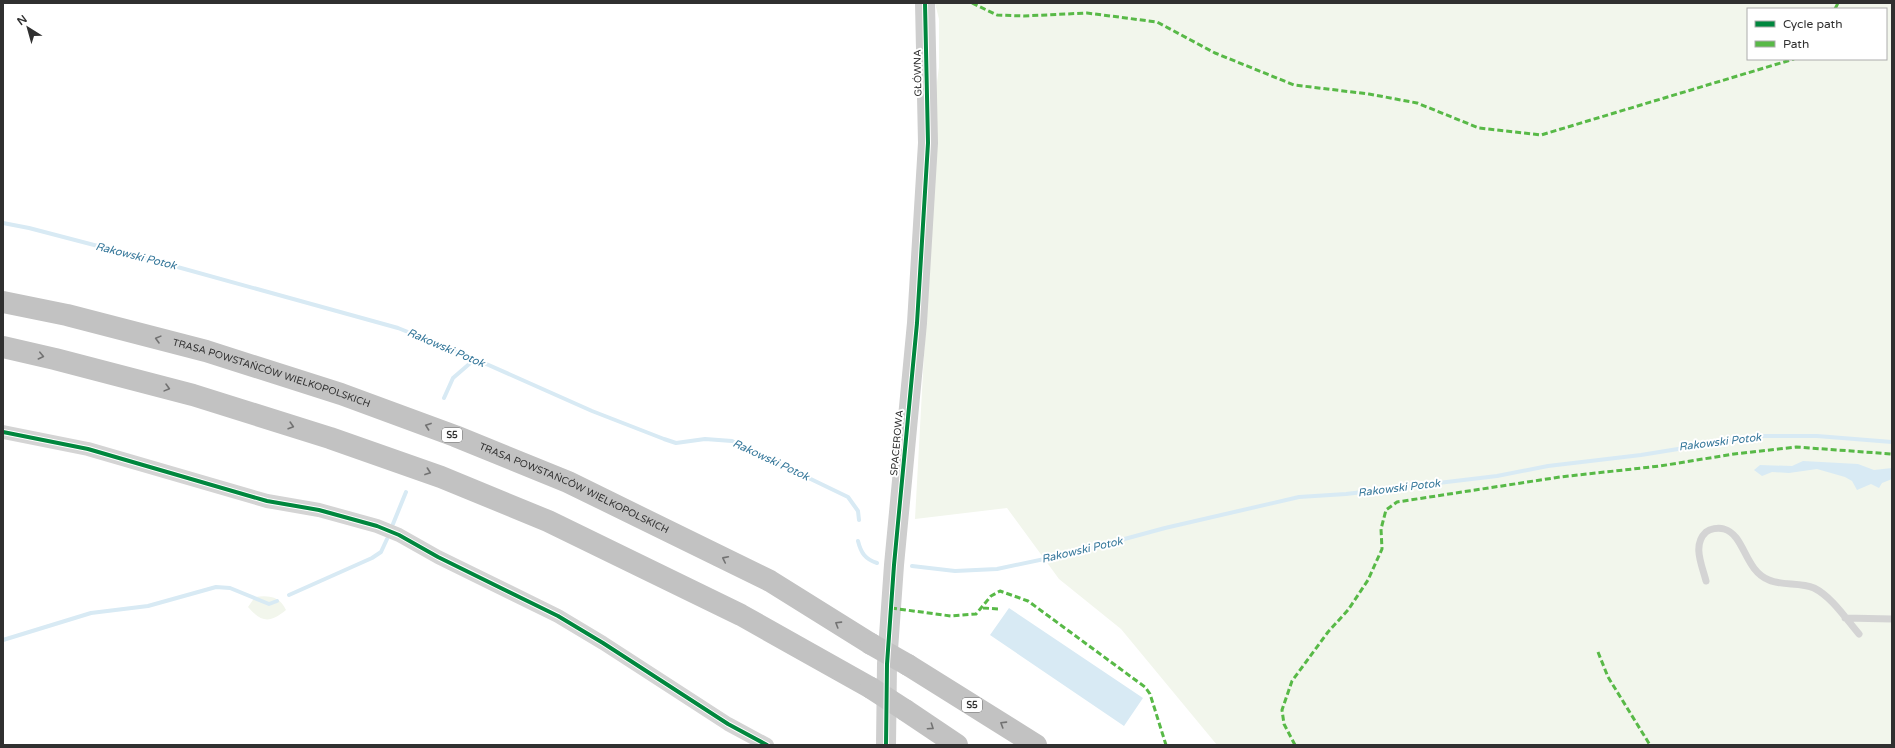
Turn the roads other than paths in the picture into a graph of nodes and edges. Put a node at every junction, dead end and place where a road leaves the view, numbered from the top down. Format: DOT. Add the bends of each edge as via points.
graph roads {
  1 [pos="925,3"];
  2 [pos="928,143"];
  3 [pos="3,302"];
  4 [pos="3,348"];
  5 [pos="3,432"];
  6 [pos="1706,581"];
  7 [pos="1845,618"];
  8 [pos="1892,619"];
  9 [pos="1859,634"];
  10 [pos="767,745"];
  11 [pos="886,745"];
  12 [pos="958,745"];
  13 [pos="1036,745"];
  1 -- 2 [label="street, GŁÓWNA"];
  2 -- 11 [label="street, SPACEROWA" via="917,323 887,664"];
  13 -- 3 [label="highway, TRASA POWSTAŃCÓW WIELKOPOLSKICH / S5, one-way, bridge" via="770,581 568,482 455,436 341,394 206,351 67,315"];
  4 -- 12 [label="highway, one-way, bridge" via="193,395 330,438 441,477 548,521 734,611 871,688"];
  5 -- 10 [label="street" via="88,449 267,501 377,526 399,535 558,616 728,724"];
  6 -- 7 [label="lane" via="1698,546 1701,537 1708,530 1724,529 1739,540 1749,562 1758,573 1769,580 1814,588"];
  7 -- 8 [label="lane"];
  7 -- 9 [label="lane"];
}
